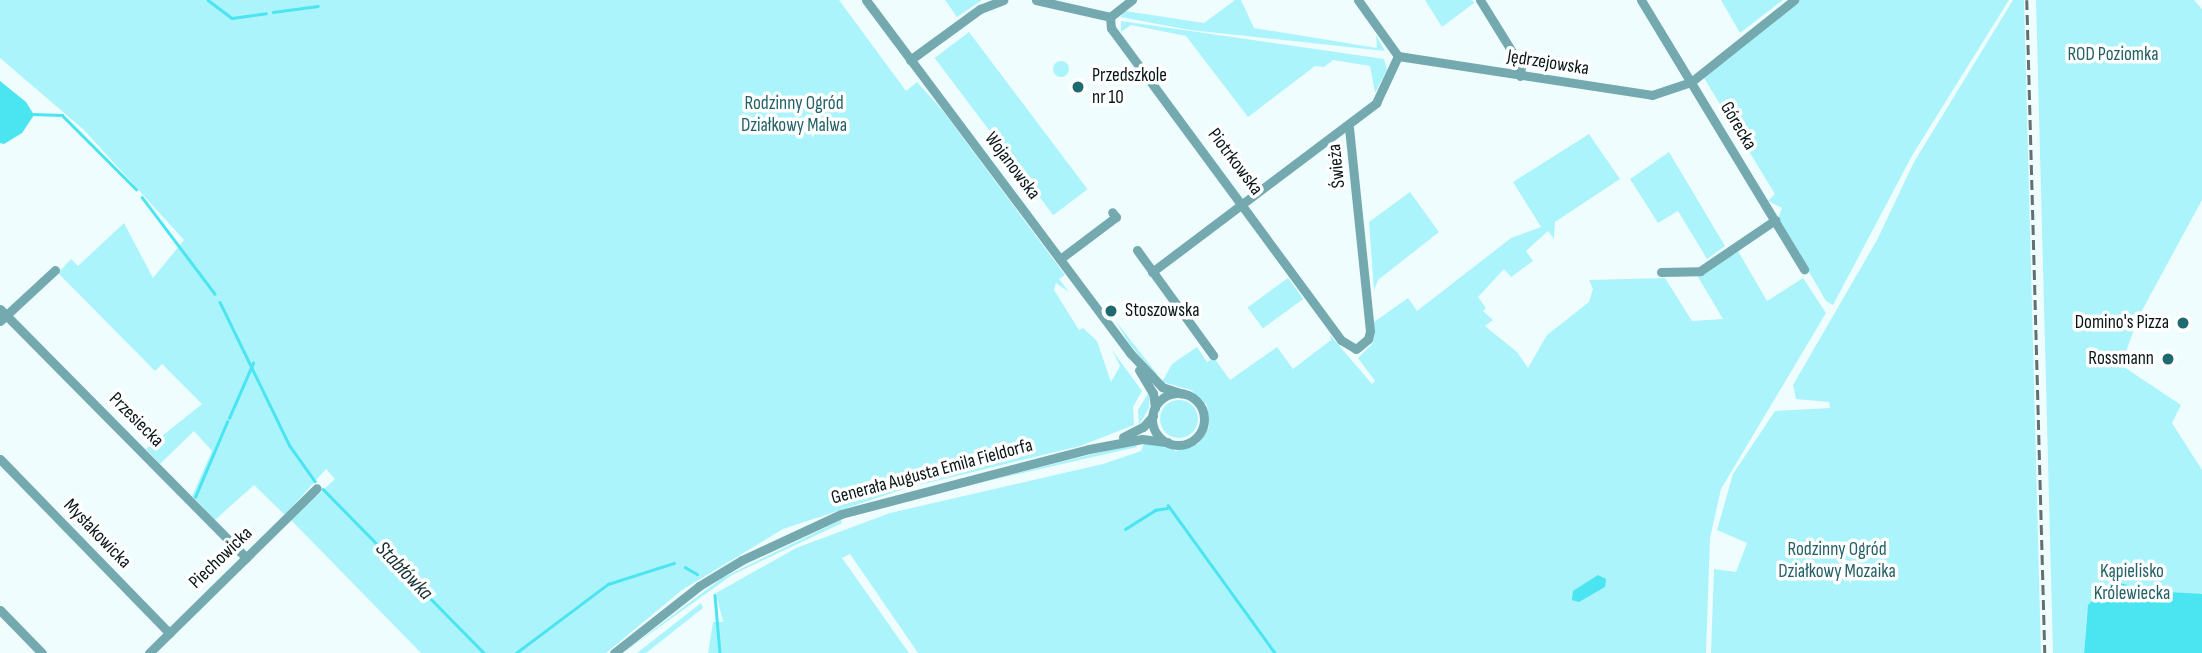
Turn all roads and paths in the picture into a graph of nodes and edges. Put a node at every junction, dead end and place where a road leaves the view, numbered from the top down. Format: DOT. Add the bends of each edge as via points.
graph roads {
  1 [pos="866,0"];
  2 [pos="1003,0"];
  3 [pos="1036,0"];
  4 [pos="1083,0"];
  5 [pos="1132,0"];
  6 [pos="1358,0"];
  7 [pos="1480,0"];
  8 [pos="1642,0"];
  9 [pos="1794,0"];
  10 [pos="1084,11"];
  11 [pos="1110,17"];
  12 [pos="1398,56"];
  13 [pos="910,60"];
  14 [pos="1520,76"];
  15 [pos="1691,82"];
  16 [pos="1349,128"];
  17 [pos="1245,204"];
  18 [pos="1112,212"];
  19 [pos="1775,220"];
  20 [pos="1137,250"];
  21 [pos="1060,259"];
  22 [pos="1804,269"];
  23 [pos="55,270"];
  24 [pos="1152,272"];
  25 [pos="1661,272"];
  26 [pos="2,315"];
  27 [pos="1353,349"];
  28 [pos="1130,353"];
  29 [pos="1213,355"];
  30 [pos="1181,393"];
  31 [pos="1154,412"];
  32 [pos="1168,442"];
  33 [pos="1088,449"];
  34 [pos="0,459"];
  35 [pos="317,488"];
  36 [pos="246,558"];
  37 [pos="0,610"];
  38 [pos="169,633"];
  39 [pos="42,653"];
  40 [pos="149,653"];
  41 [pos="614,653"];
  1 -- 13 [label="street, Wojanowska"];
  2 -- 13 [label="street" via="981,9"];
  3 -- 10 [label="street"];
  4 -- 10 [label="street"];
  5 -- 11 [label="street"];
  6 -- 12 [label="street"];
  7 -- 14 [label="street" via="1521,65"];
  8 -- 15 [label="street, Górecka"];
  9 -- 15 [label="street, Jędrzejowska"];
  10 -- 11 [label="street"];
  11 -- 17 [label="street, Piotrkowska" via="1111,28"];
  12 -- 14 [label="street, Jędrzejowska"];
  12 -- 16 [label="street, Świeża" via="1376,103"];
  13 -- 21 [label="street, Wojanowska"];
  14 -- 15 [label="street, Jędrzejowska" via="1644,95 1668,93"];
  15 -- 19 [label="street, Górecka"];
  16 -- 17 [label="street"];
  16 -- 27 [label="street, Świeża" via="1370,331 1365,343"];
  17 -- 24 [label="street"];
  17 -- 27 [label="street, Piotrkowska" via="1341,340"];
  18 -- 21 [label="street" via="1116,217"];
  19 -- 22 [label="street, Górecka"];
  19 -- 25 [label="street" via="1700,271"];
  20 -- 24 [label="street"];
  21 -- 28 [label="street, Wojanowska"];
  23 -- 26 [label="street"];
  24 -- 29 [label="street"];
  26 -- 36 [label="street, Przesiecka"];
  28 -- 30 [label="street, Wojanowska" via="1162,387"];
  28 -- 31 [label="street, Wojanowska" via="1153,393"];
  30 -- 31 [label="street" via="1165,397"];
  30 -- 32 [label="street" via="1197,400 1203,425 1194,440"];
  31 -- 32 [label="street" via="1156,432"];
  31 -- 33 [label="street, Generała Augusta Emila Fieldorfa" via="1135,432"];
  32 -- 33 [label="street, Generała Augusta Emila Fieldorfa" via="1147,438"];
  33 -- 41 [label="street, Generała Augusta Emila Fieldorfa" via="880,501 785,537 699,586"];
  34 -- 38 [label="street, Mysłakowicka"];
  35 -- 36 [label="street, Piechowicka"];
  36 -- 38 [label="street, Piechowicka"];
  37 -- 39 [label="street"];
  38 -- 40 [label="street, Piechowicka"];
}
